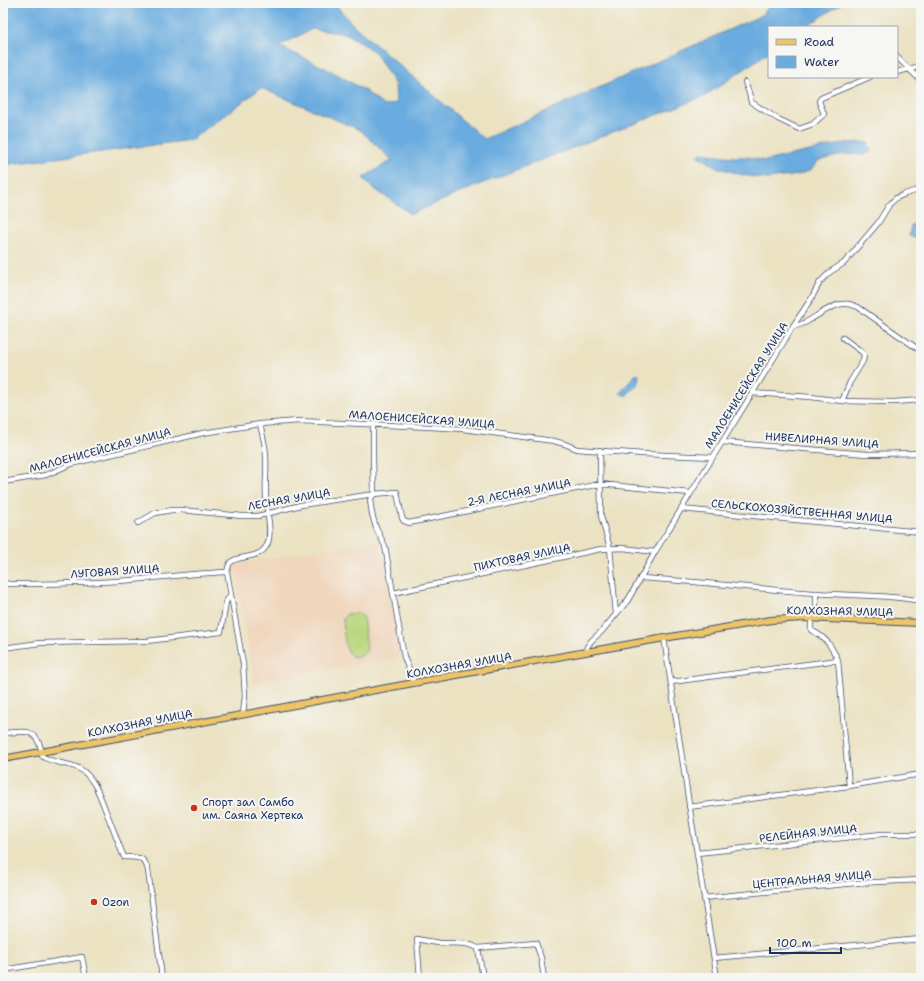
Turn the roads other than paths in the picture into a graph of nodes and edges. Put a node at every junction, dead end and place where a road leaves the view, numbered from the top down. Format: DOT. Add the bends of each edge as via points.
graph roads {
  1 [pos="898,58"];
  2 [pos="921,66"];
  3 [pos="909,69"];
  4 [pos="898,72"];
  5 [pos="868,78"];
  6 [pos="921,81"];
  7 [pos="744,82"];
  8 [pos="921,189"];
  9 [pos="793,326"];
  10 [pos="843,338"];
  11 [pos="918,349"];
  12 [pos="752,393"];
  13 [pos="921,400"];
  14 [pos="842,401"];
  15 [pos="260,424"];
  16 [pos="374,424"];
  17 [pos="722,442"];
  18 [pos="600,450"];
  19 [pos="921,453"];
  20 [pos="713,457"];
  21 [pos="3,482"];
  22 [pos="600,484"];
  23 [pos="690,493"];
  24 [pos="374,494"];
  25 [pos="681,509"];
  26 [pos="268,514"];
  27 [pos="138,523"];
  28 [pos="921,532"];
  29 [pos="610,548"];
  30 [pos="655,552"];
  31 [pos="227,572"];
  32 [pos="640,578"];
  33 [pos="3,583"];
  34 [pos="393,593"];
  35 [pos="816,593"];
  36 [pos="231,594"];
  37 [pos="921,601"];
  38 [pos="616,614"];
  39 [pos="813,618"];
  40 [pos="921,623"];
  41 [pos="664,638"];
  42 [pos="3,648"];
  43 [pos="587,652"];
  44 [pos="838,660"];
  45 [pos="671,682"];
  46 [pos="414,683"];
  47 [pos="243,714"];
  48 [pos="3,732"];
  49 [pos="42,752"];
  50 [pos="3,759"];
  51 [pos="921,774"];
  52 [pos="849,786"];
  53 [pos="689,807"];
  54 [pos="921,834"];
  55 [pos="697,852"];
  56 [pos="921,880"];
  57 [pos="704,898"];
  58 [pos="921,939"];
  59 [pos="478,948"];
  60 [pos="714,958"];
  61 [pos="3,970"];
  62 [pos="86,978"];
  63 [pos="162,978"];
  64 [pos="420,978"];
  65 [pos="483,978"];
  66 [pos="544,978"];
  67 [pos="717,978"];
  1 -- 3 [label="street"];
  2 -- 3 [label="street"];
  3 -- 4 [label="street"];
  3 -- 6 [label="street"];
  5 -- 7 [label="street" via="821,98 819,100 824,114 813,124 799,129 751,102"];
  8 -- 9 [label="street, МАЛОЕНИСЕЙСКАЯ УЛИЦА" via="896,198 844,262 820,282"];
  9 -- 11 [label="street" via="803,324 836,306 850,304"];
  9 -- 12 [label="street, МАЛОЕНИСЕЙСКАЯ УЛИЦА"];
  10 -- 14 [label="street" via="862,352 864,358"];
  12 -- 14 [label="street" via="812,396"];
  12 -- 17 [label="street, МАЛОЕНИСЕЙСКАЯ УЛИЦА"];
  13 -- 14 [label="street"];
  15 -- 16 [label="street, МАЛОЕНИСЕЙСКАЯ УЛИЦА" via="299,421"];
  15 -- 21 [label="street, МАЛОЕНИСЕЙСКАЯ УЛИЦА" via="203,433 71,464 46,475"];
  15 -- 26 [label="street" via="266,455 265,496"];
  16 -- 18 [label="street, МАЛОЕНИСЕЙСКАЯ УЛИЦА" via="462,429 554,441 577,449"];
  16 -- 24 [label="street"];
  17 -- 19 [label="street, НИВЕЛИРНАЯ УЛИЦА" via="867,454"];
  17 -- 20 [label="street, МАЛОЕНИСЕЙСКАЯ УЛИЦА"];
  18 -- 20 [label="street, МАЛОЕНИСЕЙСКАЯ УЛИЦА"];
  18 -- 22 [label="street"];
  20 -- 23 [label="street"];
  22 -- 23 [label="street, 2-Я ЛЕСНАЯ УЛИЦА"];
  22 -- 24 [label="street, 2-Я ЛЕСНАЯ УЛИЦА" via="409,523 402,518 397,492"];
  22 -- 29 [label="street" via="601,516"];
  23 -- 25 [label="street"];
  24 -- 26 [label="street, ЛЕСНАЯ УЛИЦА" via="301,505"];
  24 -- 34 [label="street" via="370,500 372,514 385,546"];
  25 -- 28 [label="street, СЕЛЬСКОХОЗЯЙСТВЕННАЯ УЛИЦА"];
  25 -- 30 [label="street"];
  26 -- 27 [label="street, ЛЕСНАЯ УЛИЦА" via="242,516 172,510 155,513"];
  26 -- 31 [label="street" via="268,544 257,555 234,560"];
  29 -- 30 [label="street, ПИХТОВАЯ УЛИЦА"];
  29 -- 34 [label="street, ПИХТОВАЯ УЛИЦА"];
  29 -- 38 [label="street"];
  30 -- 32 [label="street"];
  31 -- 33 [label="street, ЛУГОВАЯ УЛИЦА" via="68,584"];
  31 -- 36 [label="street"];
  32 -- 35 [label="street"];
  32 -- 38 [label="street" via="628,600"];
  34 -- 46 [label="street" via="404,657"];
  35 -- 37 [label="street" via="901,597"];
  35 -- 39 [label="street"];
  36 -- 42 [label="street" via="226,602 221,632 147,641 40,643"];
  36 -- 47 [label="street" via="243,664"];
  38 -- 43 [label="street" via="591,641"];
  39 -- 40 [label="main road, КОЛХОЗНАЯ УЛИЦА"];
  39 -- 41 [label="main road, КОЛХОЗНАЯ УЛИЦА" via="771,620"];
  39 -- 44 [label="street" via="810,630 821,635"];
  41 -- 43 [label="main road, КОЛХОЗНАЯ УЛИЦА"];
  41 -- 45 [label="street"];
  43 -- 46 [label="main road, КОЛХОЗНАЯ УЛИЦА"];
  44 -- 45 [label="street"];
  44 -- 52 [label="street"];
  45 -- 53 [label="street"];
  46 -- 47 [label="main road, КОЛХОЗНАЯ УЛИЦА"];
  47 -- 49 [label="main road, КОЛХОЗНАЯ УЛИЦА"];
  48 -- 49 [label="street" via="31,733 36,737"];
  49 -- 50 [label="main road, КОЛХОЗНАЯ УЛИЦА"];
  49 -- 63 [label="street" via="45,758 81,769 88,776 98,791 124,858 140,858 147,865"];
  51 -- 52 [label="street"];
  52 -- 53 [label="street"];
  53 -- 55 [label="street"];
  54 -- 55 [label="street, РЕЛЕЙНАЯ УЛИЦА" via="882,834"];
  55 -- 57 [label="street"];
  56 -- 57 [label="street, ЦЕНТРАЛЬНАЯ УЛИЦА" via="856,883"];
  57 -- 60 [label="street"];
  58 -- 60 [label="street"];
  59 -- 64 [label="street" via="471,944 417,939"];
  59 -- 65 [label="street"];
  59 -- 66 [label="street" via="536,943"];
  60 -- 67 [label="street"];
  61 -- 62 [label="street" via="82,957"];
}
